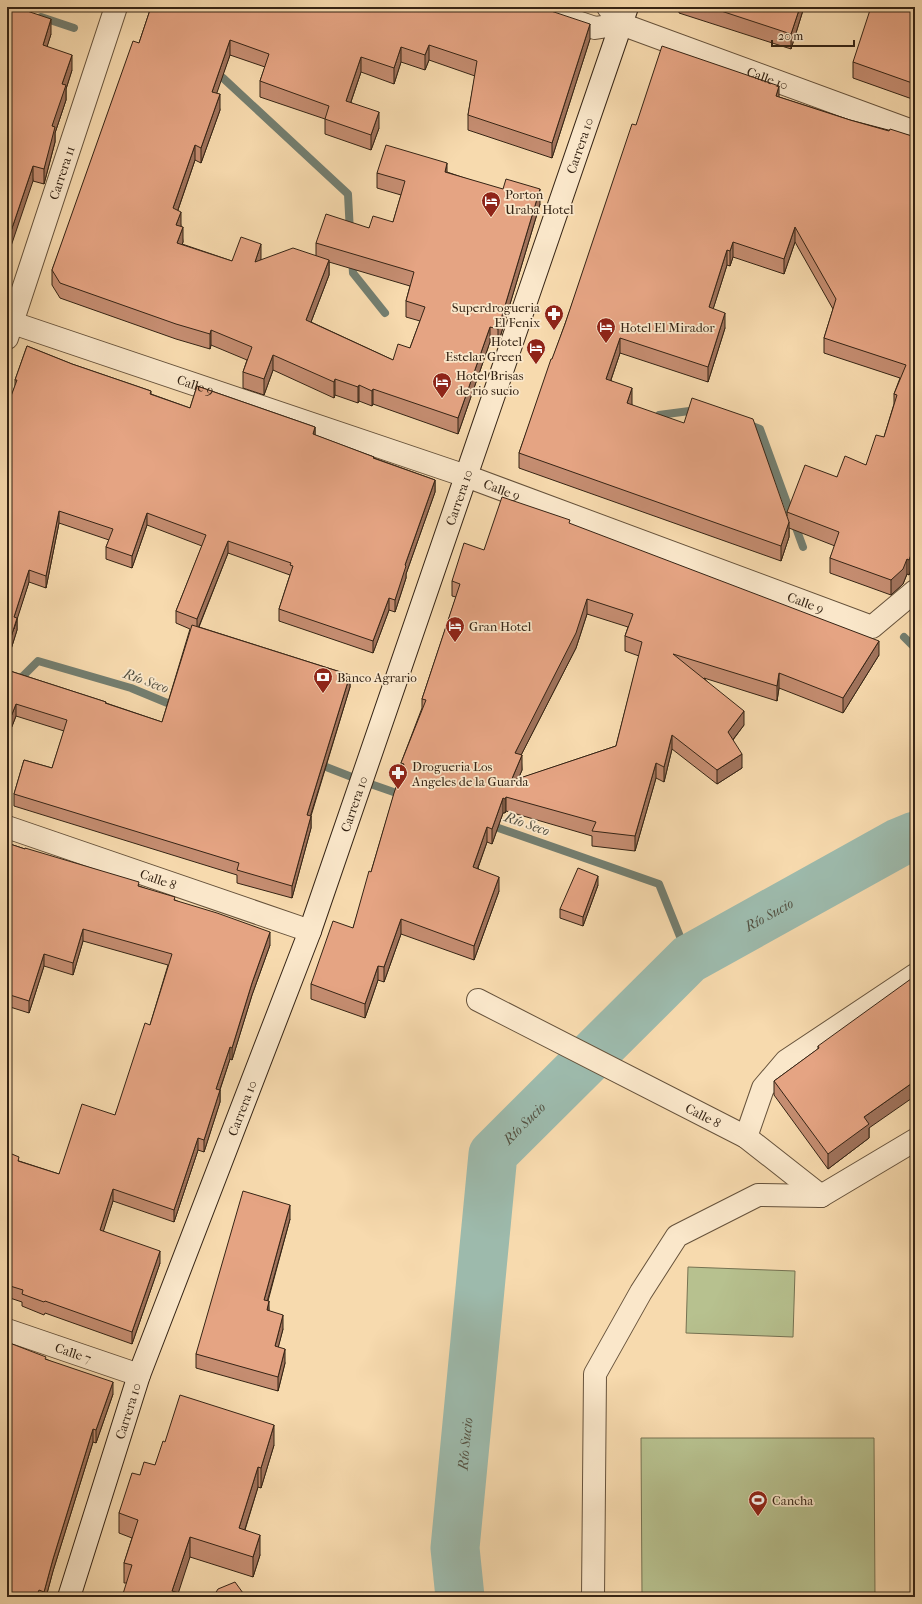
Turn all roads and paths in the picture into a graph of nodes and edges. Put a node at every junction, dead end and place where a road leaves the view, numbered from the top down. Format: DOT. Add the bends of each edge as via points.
graph roads {
  1 [pos="116,7"];
  2 [pos="533,7"];
  3 [pos="608,7"];
  4 [pos="624,16"];
  5 [pos="915,132"];
  6 [pos="9,327"];
  7 [pos="466,476"];
  8 [pos="915,591"];
  9 [pos="7,827"];
  10 [pos="310,931"];
  11 [pos="915,975"];
  12 [pos="478,1000"];
  13 [pos="746,1137"];
  14 [pos="915,1140"];
  15 [pos="821,1196"];
  16 [pos="7,1330"];
  17 [pos="139,1375"];
  18 [pos="69,1597"];
  19 [pos="593,1597"];
  1 -- 6 [label="street, Carrera 11"];
  2 -- 4 [label="street, Calle 10" via="595,28"];
  3 -- 4 [label="street"];
  4 -- 5 [label="street, Calle 10"];
  4 -- 7 [label="street, Carrera 10"];
  6 -- 7 [label="street, Calle 9"];
  7 -- 8 [label="street, Calle 9" via="872,627"];
  7 -- 10 [label="street, Carrera 10"];
  9 -- 10 [label="street, Calle 8"];
  10 -- 17 [label="street, Carrera 10"];
  11 -- 13 [label="street" via="786,1061 763,1088"];
  12 -- 13 [label="street, Calle 8"];
  13 -- 15 [label="street, Calle 8"];
  14 -- 15 [label="street"];
  15 -- 19 [label="street" via="758,1195 678,1236 641,1292 595,1374"];
  16 -- 17 [label="street, Calle 7"];
  17 -- 18 [label="street, Carrera 10"];
}
